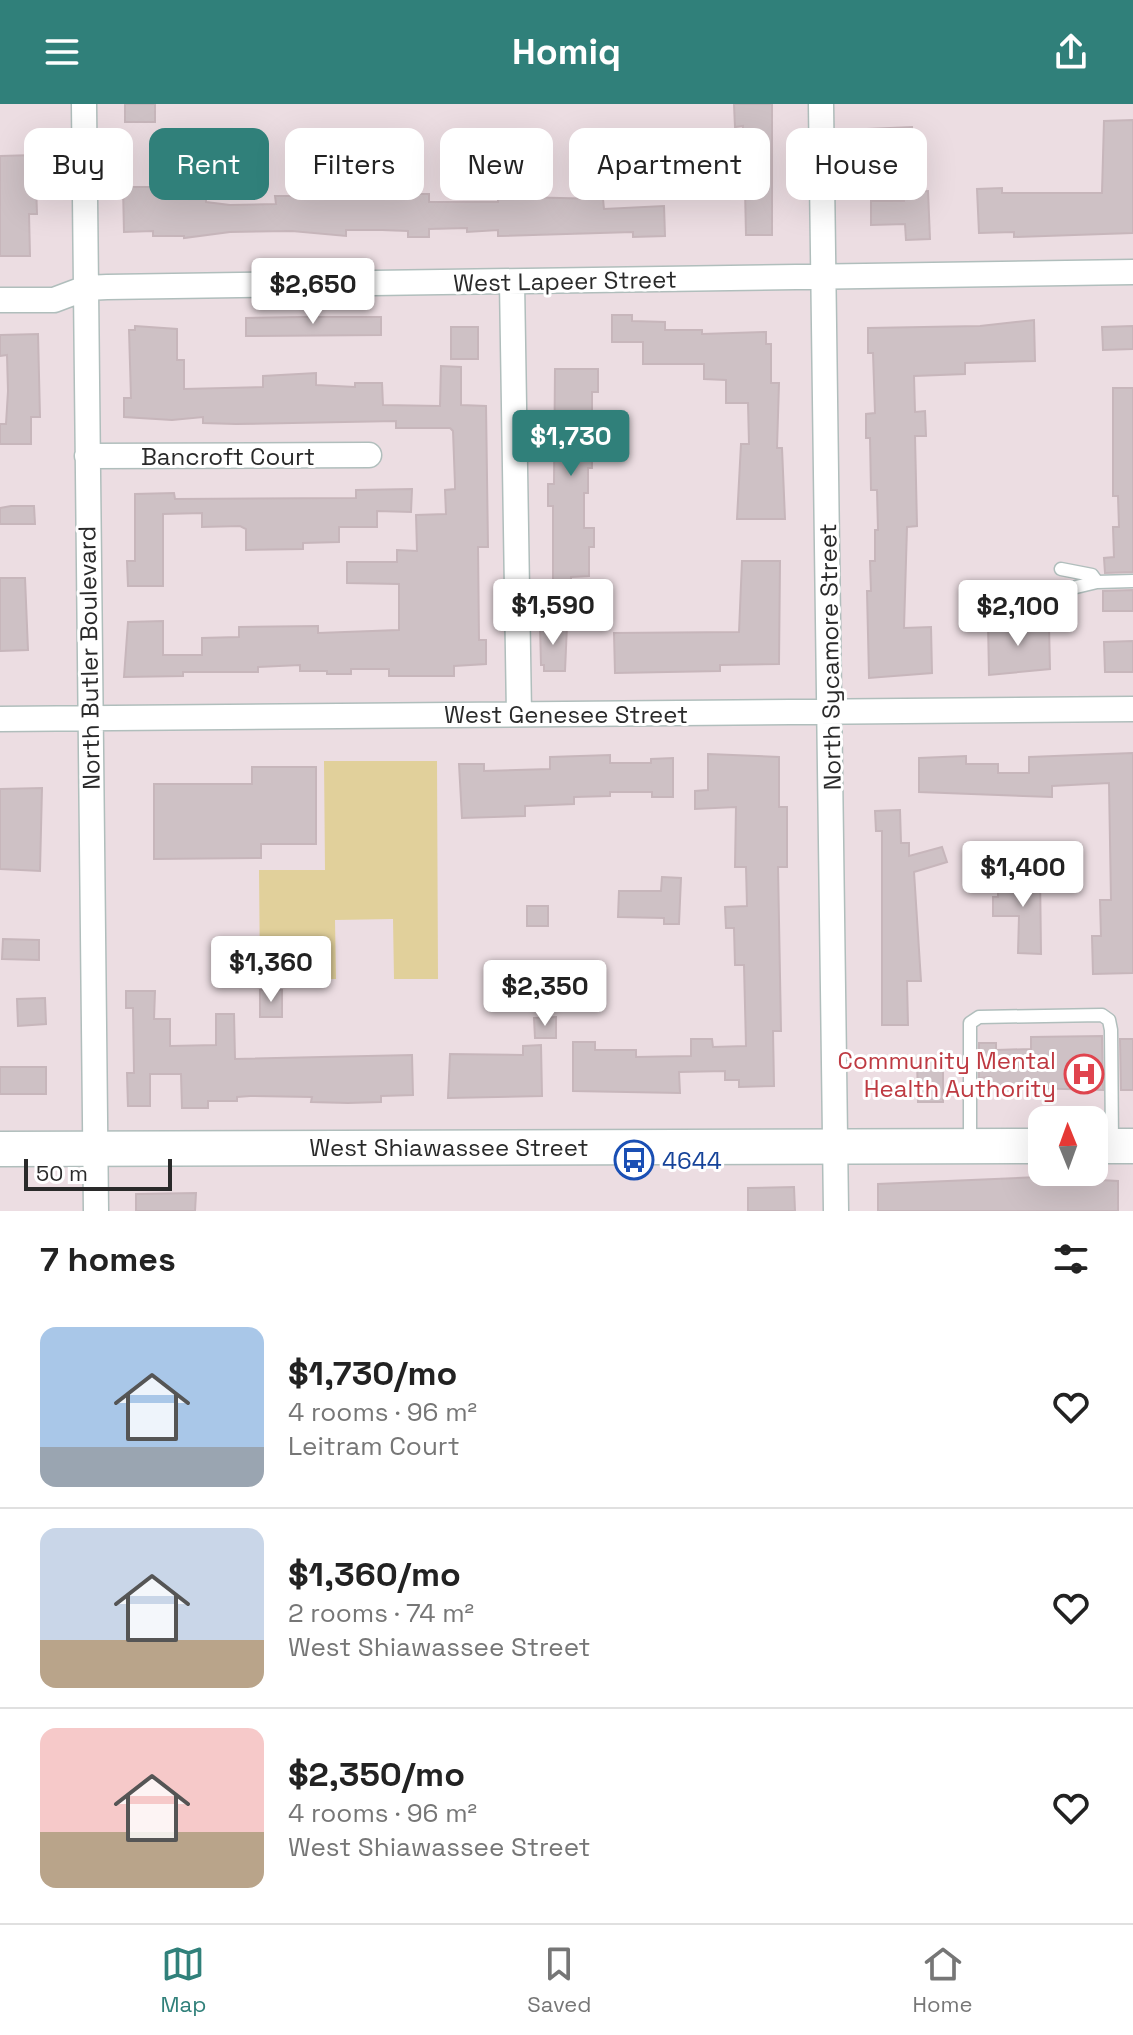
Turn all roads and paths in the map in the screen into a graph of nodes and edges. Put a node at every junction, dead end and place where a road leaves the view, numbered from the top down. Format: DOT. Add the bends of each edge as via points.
graph roads {
  1 [pos="84,104"];
  2 [pos="821,104"];
  3 [pos="1133,272"];
  4 [pos="825,277"];
  5 [pos="512,282"];
  6 [pos="86,288"];
  7 [pos="0,300"];
  8 [pos="369,455"];
  9 [pos="87,456"];
  10 [pos="1061,569"];
  11 [pos="1133,581"];
  12 [pos="1097,582"];
  13 [pos="1072,588"];
  14 [pos="1133,709"];
  15 [pos="830,711"];
  16 [pos="519,714"];
  17 [pos="90,718"];
  18 [pos="0,719"];
  19 [pos="970,1146"];
  20 [pos="1028,1146"];
  21 [pos="1113,1146"];
  22 [pos="835,1147"];
  23 [pos="96,1148"];
  24 [pos="0,1149"];
  25 [pos="96,1211"];
  26 [pos="836,1211"];
  1 -- 6 [label="street, North Butler Boulevard"];
  2 -- 4 [label="street, North Sycamore Street"];
  3 -- 4 [label="street, West Lapeer Street"];
  4 -- 5 [label="street, West Lapeer Street"];
  4 -- 15 [label="street, North Sycamore Street"];
  5 -- 6 [label="street, West Lapeer Street"];
  5 -- 16 [label="street"];
  6 -- 7 [label="street, West Lapeer Street" via="54,300"];
  6 -- 9 [label="street, North Butler Boulevard"];
  8 -- 9 [label="street, Bancroft Court"];
  9 -- 17 [label="street, North Butler Boulevard"];
  10 -- 12 [label="lane" via="1073,568"];
  11 -- 12 [label="lane"];
  12 -- 13 [label="lane"];
  14 -- 15 [label="street, West Genesee Street"];
  15 -- 16 [label="street, West Genesee Street"];
  15 -- 22 [label="street, North Sycamore Street"];
  16 -- 17 [label="street, West Genesee Street"];
  17 -- 18 [label="street, West Genesee Street"];
  17 -- 23 [label="street, North Butler Boulevard"];
  19 -- 20 [label="street, West Shiawassee Street"];
  19 -- 21 [label="lane" via="970,1023 979,1017 1102,1015 1111,1030"];
  19 -- 22 [label="street, West Shiawassee Street"];
  22 -- 23 [label="street, West Shiawassee Street"];
  22 -- 26 [label="street, North Sycamore Street"];
  23 -- 24 [label="street, West Shiawassee Street"];
  23 -- 25 [label="street, North Butler Boulevard"];
}
